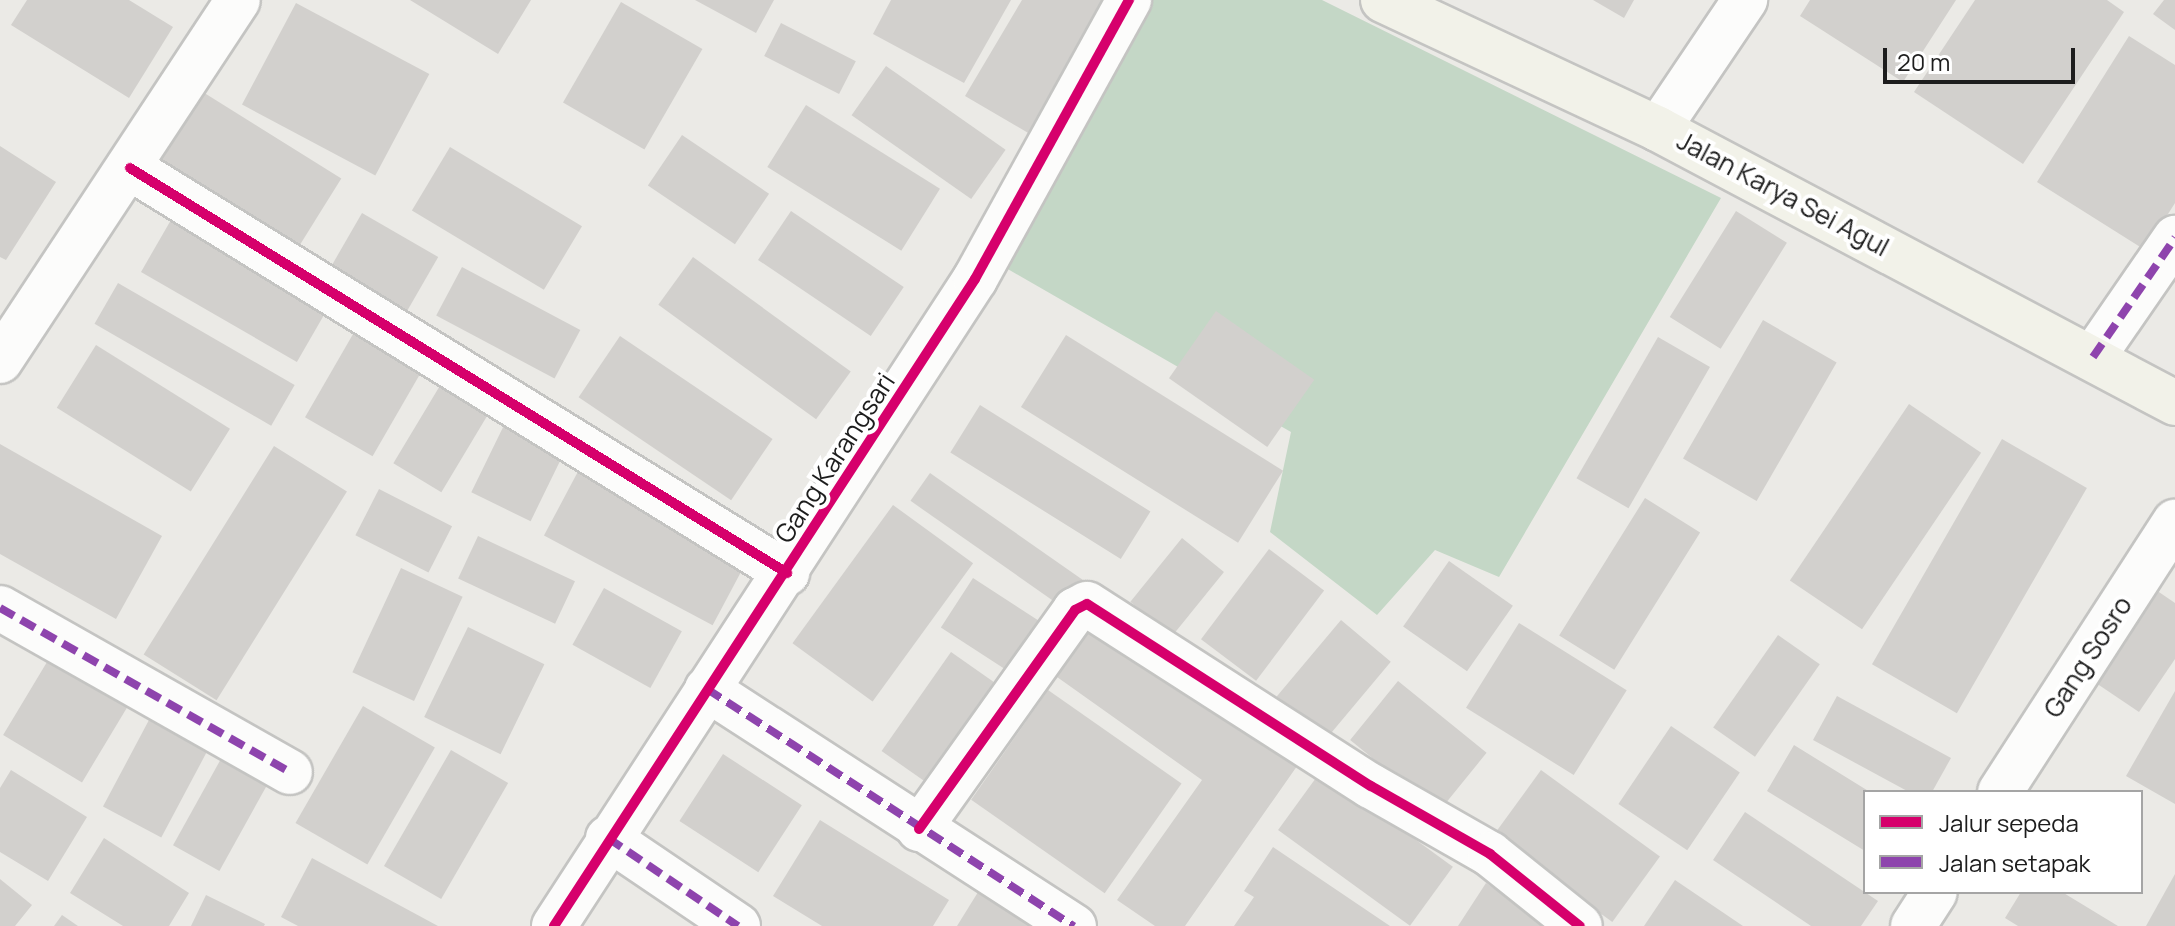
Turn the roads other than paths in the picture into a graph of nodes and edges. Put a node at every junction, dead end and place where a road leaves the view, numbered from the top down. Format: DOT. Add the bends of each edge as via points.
graph roads {
  1 [pos="238,0"];
  2 [pos="1129,0"];
  3 [pos="1383,0"];
  4 [pos="1745,0"];
  5 [pos="1658,129"];
  6 [pos="130,168"];
  7 [pos="2175,238"];
  8 [pos="2093,357"];
  9 [pos="0,361"];
  10 [pos="2175,403"];
  11 [pos="2175,522"];
  12 [pos="787,573"];
  13 [pos="0,608"];
  14 [pos="707,689"];
  15 [pos="290,772"];
  16 [pos="2001,790"];
  17 [pos="919,829"];
  18 [pos="608,838"];
  19 [pos="1934,894"];
  20 [pos="554,926"];
  21 [pos="738,926"];
  22 [pos="1074,926"];
  23 [pos="1580,926"];
  24 [pos="1913,926"];
  1 -- 6 [label="street"];
  2 -- 12 [label="street, Gang Karangsari" via="975,279"];
  3 -- 5 [label="main road, Jalan Karya Sei Agul"];
  4 -- 5 [label="street"];
  5 -- 8 [label="main road, Jalan Karya Sei Agul"];
  6 -- 9 [label="street"];
  6 -- 12 [label="street"];
  7 -- 8 [label="street"];
  8 -- 10 [label="main road, Jalan Karya Sei Agul"];
  11 -- 16 [label="street, Gang Sosro"];
  12 -- 14 [label="street, Gang Karangsari"];
  13 -- 15 [label="street"];
  14 -- 17 [label="street"];
  14 -- 18 [label="street, Gang Karangsari"];
  17 -- 22 [label="street"];
  17 -- 23 [label="street" via="1075,610 1087,604 1371,786 1490,854"];
  18 -- 20 [label="street, Gang Karangsari"];
  18 -- 21 [label="street"];
  19 -- 24 [label="street"];
}
